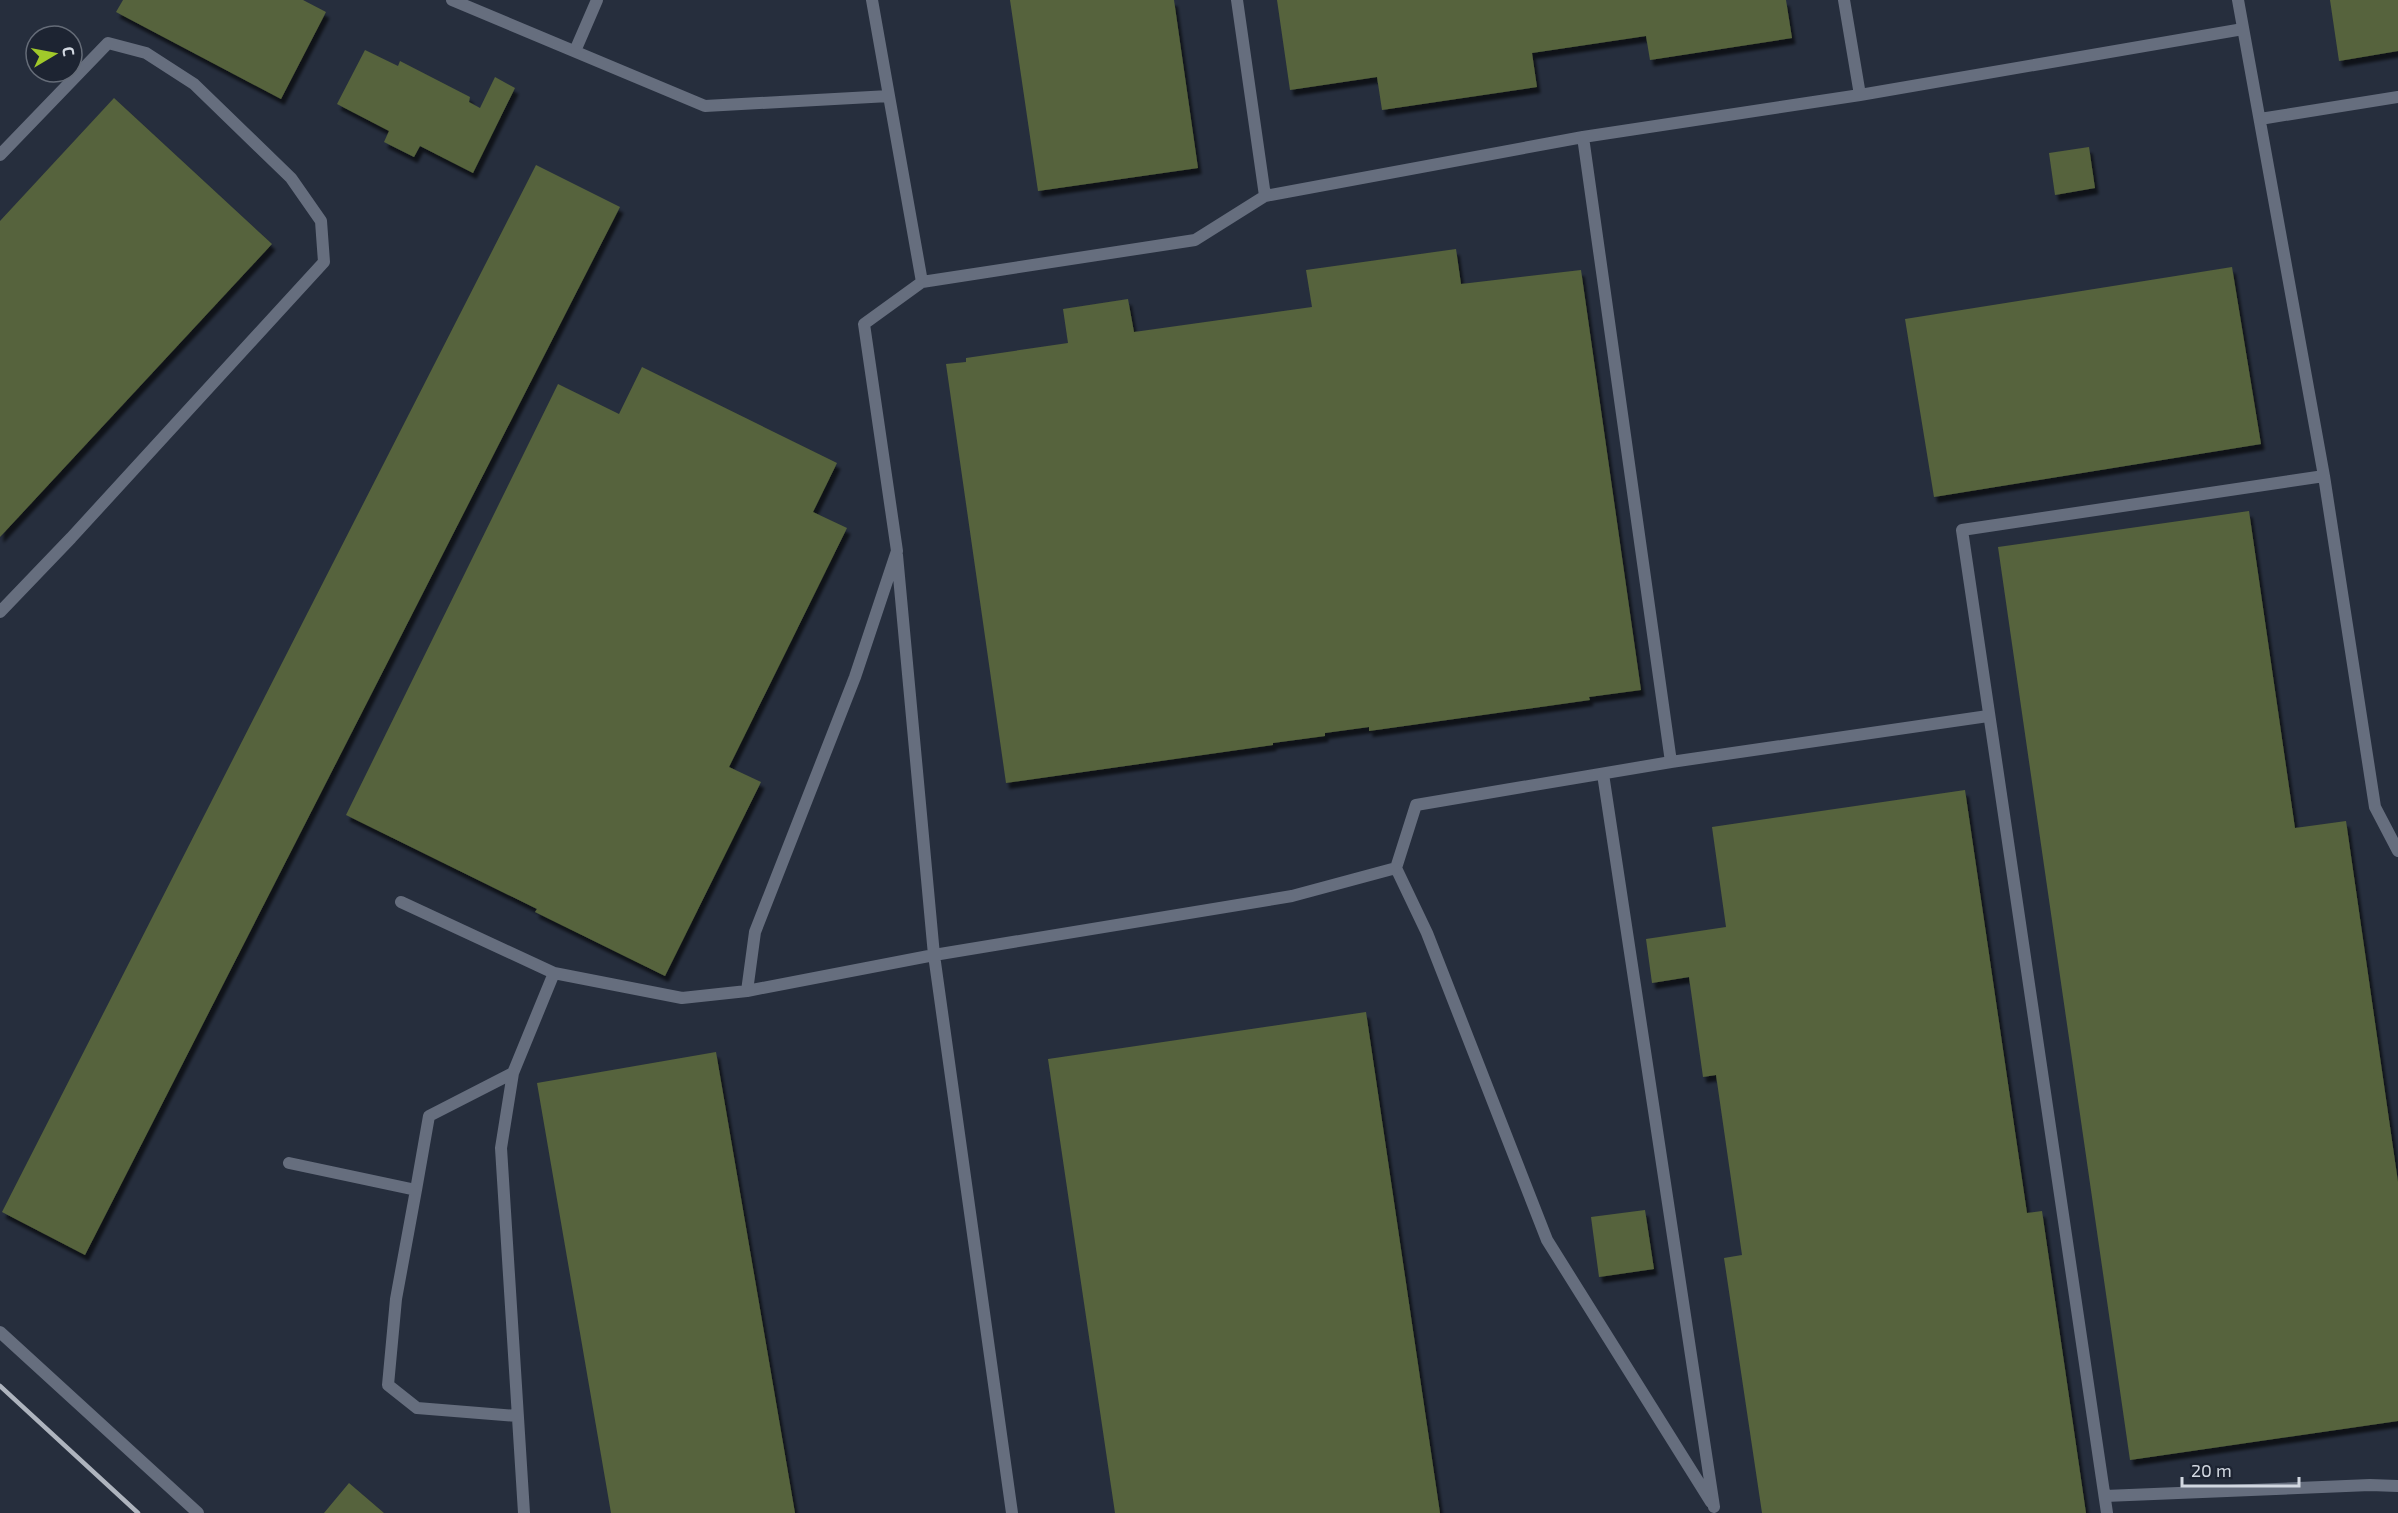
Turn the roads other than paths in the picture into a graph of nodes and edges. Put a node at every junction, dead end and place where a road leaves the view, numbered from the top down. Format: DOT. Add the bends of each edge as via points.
graph roads {
  1 [pos="452,0"];
  2 [pos="597,0"];
  3 [pos="872,0"];
  4 [pos="1237,0"];
  5 [pos="1844,0"];
  6 [pos="2238,0"];
  7 [pos="2243,29"];
  8 [pos="575,51"];
  9 [pos="1860,95"];
  10 [pos="889,96"];
  11 [pos="2398,97"];
  12 [pos="2260,119"];
  13 [pos="1582,137"];
  14 [pos="0,155"];
  15 [pos="1265,196"];
  16 [pos="922,282"];
  17 [pos="2324,476"];
  18 [pos="897,551"];
  19 [pos="0,612"];
  20 [pos="1989,716"];
  21 [pos="1671,762"];
  22 [pos="1603,774"];
  23 [pos="2398,851"];
  24 [pos="1396,868"];
  25 [pos="401,902"];
  26 [pos="934,955"];
  27 [pos="554,973"];
  28 [pos="747,991"];
  29 [pos="513,1073"];
  30 [pos="289,1163"];
  31 [pos="416,1190"];
  32 [pos="0,1332"];
  33 [pos="518,1416"];
  34 [pos="2398,1486"];
  35 [pos="2105,1496"];
  36 [pos="1716,1510"];
  37 [pos="198,1513"];
  38 [pos="524,1513"];
  39 [pos="1012,1513"];
  40 [pos="2107,1513"];
  1 -- 8 [label="lane"];
  2 -- 8 [label="lane"];
  3 -- 10 [label="lane"];
  4 -- 15 [label="lane"];
  5 -- 9 [label="lane"];
  6 -- 7 [label="lane"];
  7 -- 9 [label="lane"];
  7 -- 12 [label="lane"];
  8 -- 10 [label="lane" via="705,106"];
  9 -- 13 [label="lane"];
  10 -- 16 [label="lane"];
  11 -- 12 [label="lane"];
  12 -- 17 [label="lane"];
  13 -- 15 [label="lane"];
  13 -- 21 [label="lane"];
  14 -- 19 [label="lane" via="108,43 146,53 194,84 291,178 321,221 324,262"];
  15 -- 16 [label="lane" via="1195,240"];
  16 -- 18 [label="lane" via="864,324"];
  17 -- 20 [label="lane" via="1962,530"];
  17 -- 23 [label="lane" via="2375,807"];
  18 -- 26 [label="lane"];
  18 -- 28 [label="lane" via="855,677 755,932"];
  20 -- 21 [label="lane"];
  20 -- 35 [label="lane"];
  21 -- 22 [label="lane"];
  22 -- 24 [label="lane" via="1416,805"];
  22 -- 36 [label="lane"];
  24 -- 26 [label="lane" via="1292,896"];
  24 -- 36 [label="lane" via="1427,933 1547,1240"];
  25 -- 27 [label="lane"];
  26 -- 28 [label="lane"];
  26 -- 39 [label="lane"];
  27 -- 28 [label="lane" via="682,998"];
  27 -- 29 [label="lane"];
  29 -- 31 [label="lane" via="429,1116"];
  29 -- 33 [label="lane" via="501,1148"];
  30 -- 31 [label="lane"];
  31 -- 33 [label="lane" via="396,1299 388,1385 417,1408"];
  32 -- 37 [label="lane"];
  33 -- 38 [label="lane"];
  34 -- 35 [label="lane"];
  35 -- 40 [label="lane"];
}
